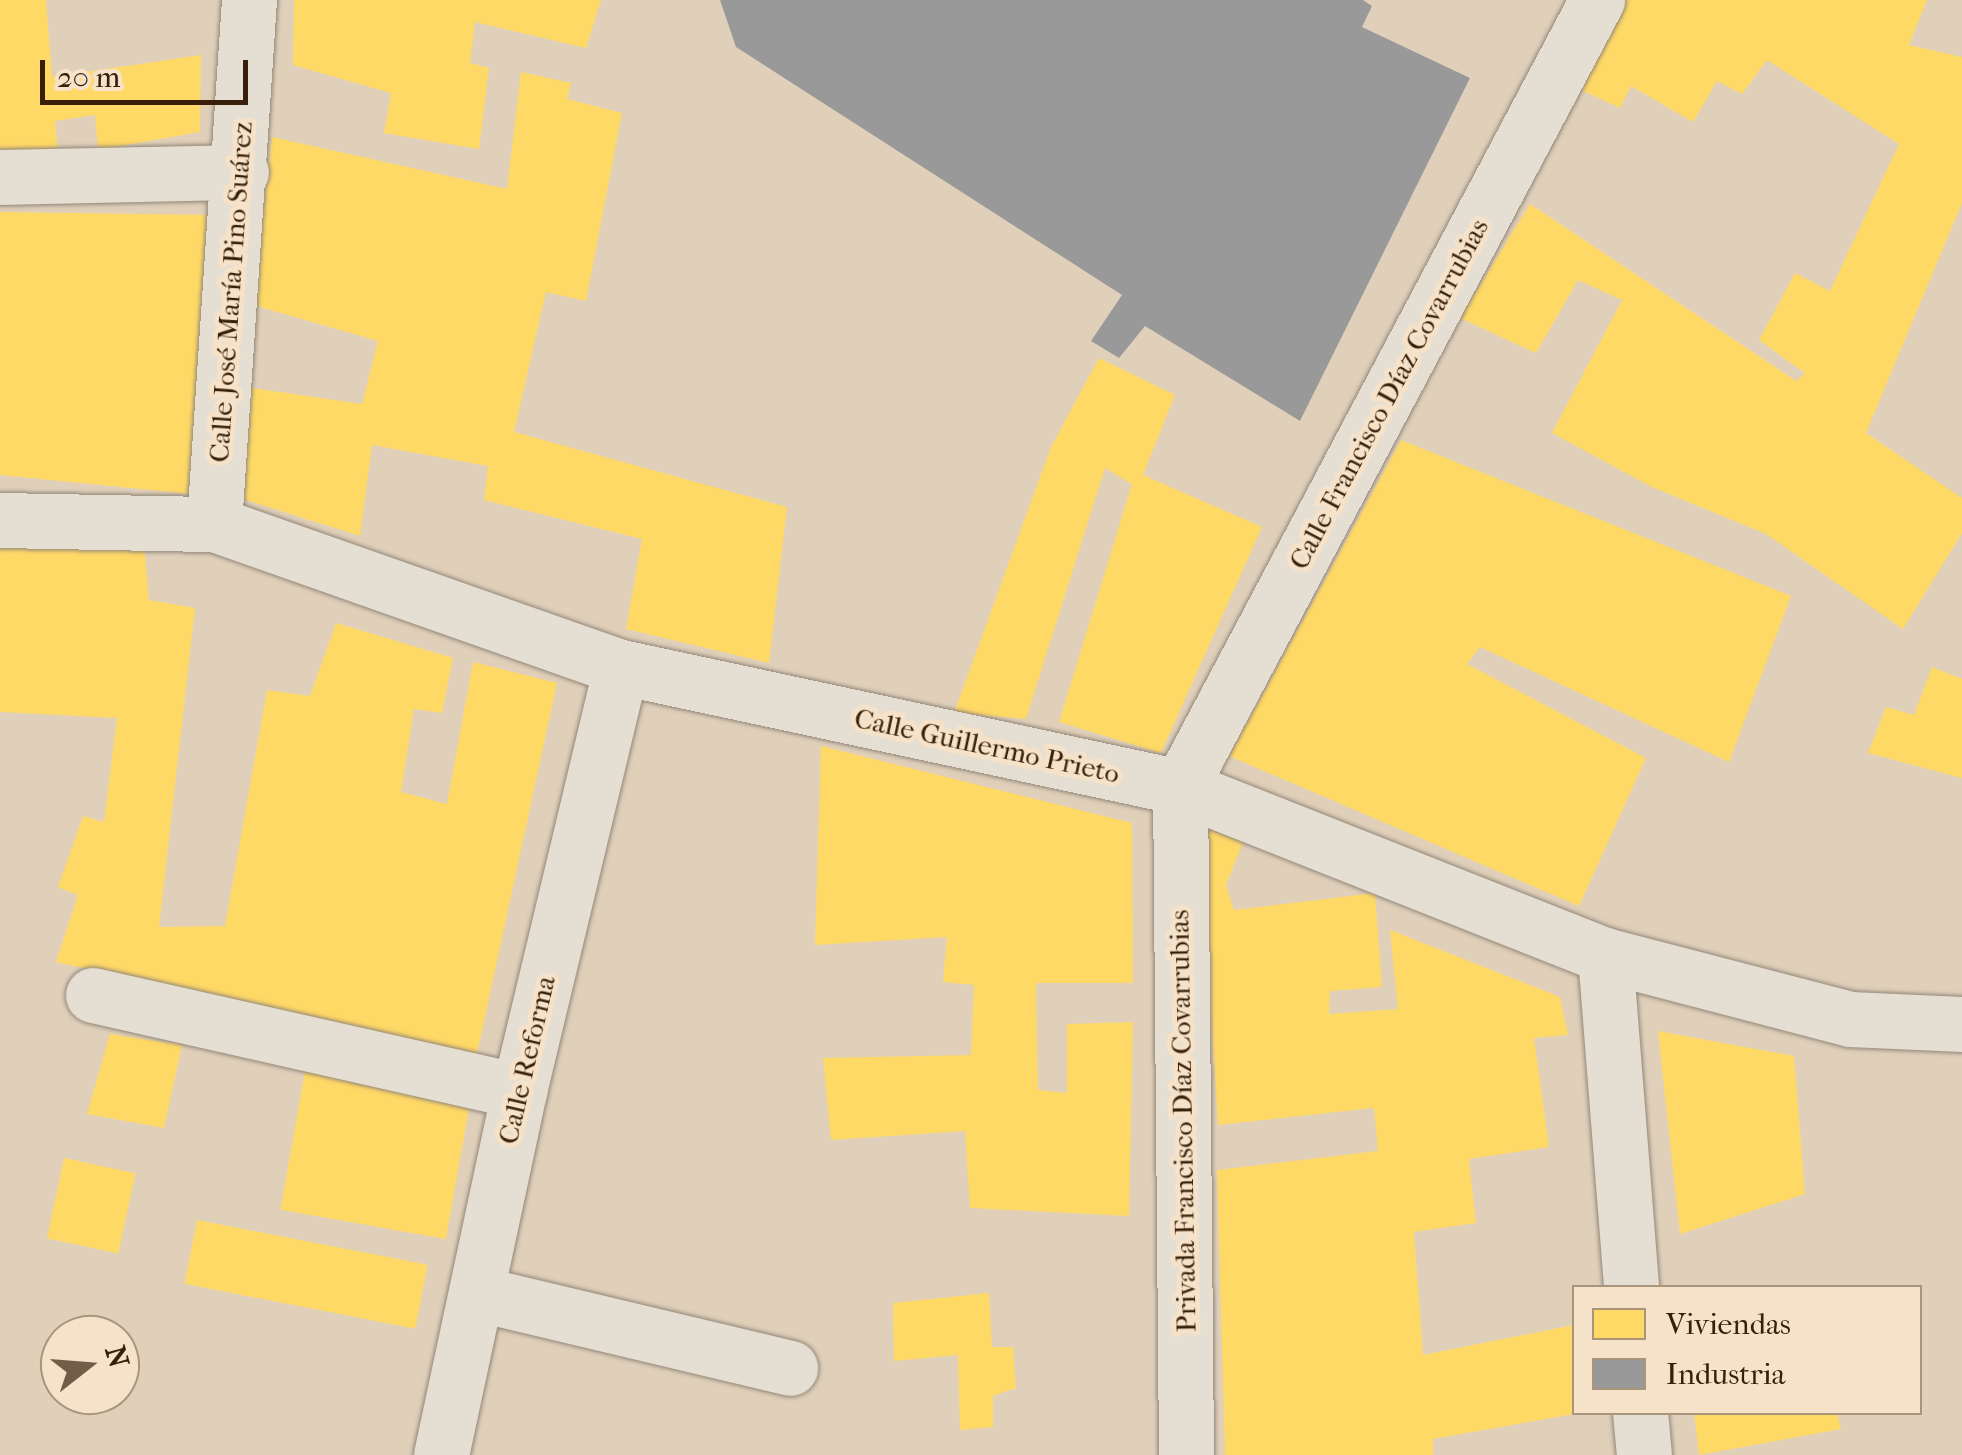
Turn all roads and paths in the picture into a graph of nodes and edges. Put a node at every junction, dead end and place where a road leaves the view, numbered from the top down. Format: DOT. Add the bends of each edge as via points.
graph roads {
  1 [pos="249,0"];
  2 [pos="1597,0"];
  3 [pos="242,172"];
  4 [pos="0,177"];
  5 [pos="0,520"];
  6 [pos="214,524"];
  7 [pos="621,668"];
  8 [pos="1180,787"];
  9 [pos="1605,955"];
  10 [pos="93,995"];
  11 [pos="1962,1024"];
  12 [pos="519,1091"];
  13 [pos="1631,1285"];
  14 [pos="476,1294"];
  15 [pos="790,1368"];
  16 [pos="1640,1415"];
  17 [pos="441,1455"];
  18 [pos="1186,1455"];
  19 [pos="1644,1455"];
  1 -- 3 [label="street, Calle José María Pino Suárez"];
  2 -- 8 [label="street, Calle Francisco Díaz Covarrubias"];
  3 -- 4 [label="street"];
  3 -- 6 [label="street, Calle José María Pino Suárez"];
  5 -- 6 [label="street, Calle Guillermo Prieto"];
  6 -- 7 [label="street, Calle Guillermo Prieto"];
  7 -- 8 [label="street, Calle Guillermo Prieto"];
  7 -- 12 [label="street, Calle Reforma"];
  8 -- 9 [label="street, Calle Guillermo Prieto"];
  8 -- 18 [label="street, Privada Francisco Díaz Covarrubias"];
  9 -- 11 [label="street, Calle Guillermo Prieto" via="1850,1019"];
  9 -- 13 [label="street"];
  10 -- 12 [label="street"];
  12 -- 14 [label="street, Calle Reforma"];
  14 -- 15 [label="street"];
  14 -- 17 [label="street, Calle Reforma"];
  16 -- 19 [label="street"];
}
